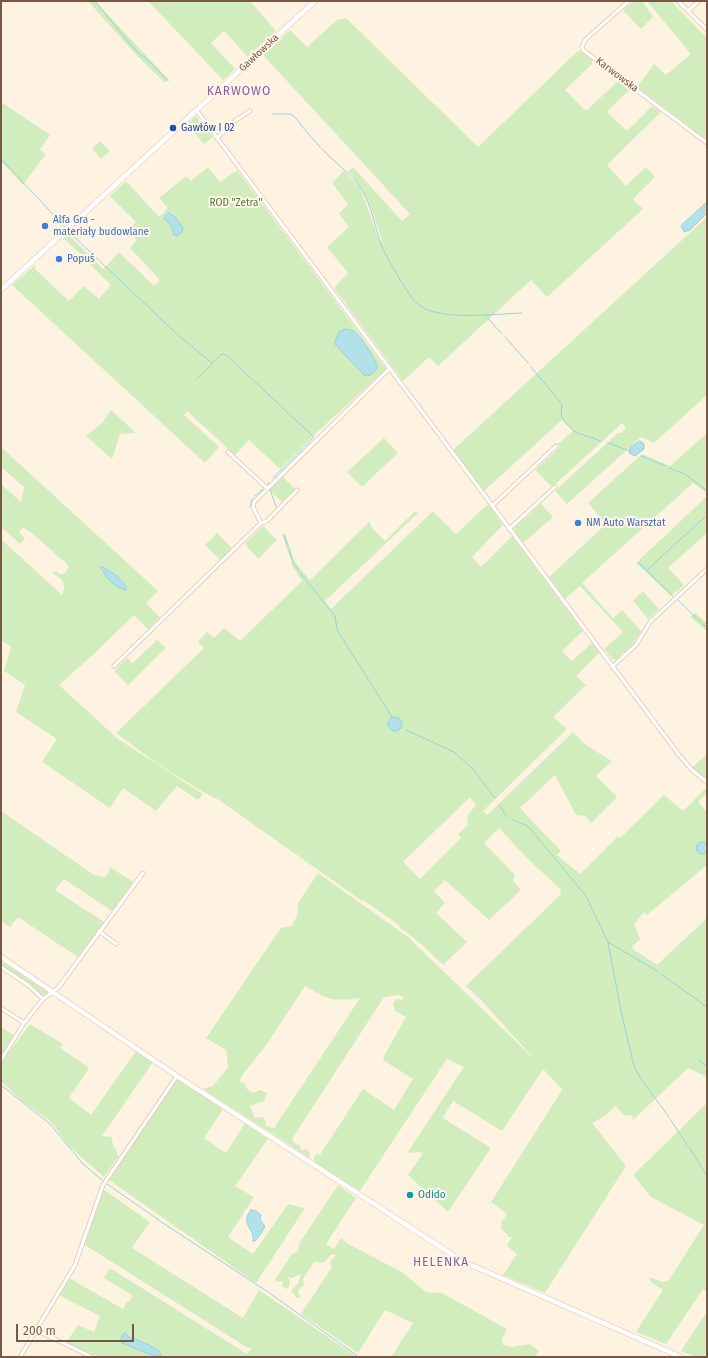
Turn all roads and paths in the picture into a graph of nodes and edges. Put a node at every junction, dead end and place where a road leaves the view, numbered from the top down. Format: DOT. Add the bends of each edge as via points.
graph roads {
  1 [pos="315,1"];
  2 [pos="629,1"];
  3 [pos="678,1"];
  4 [pos="699,1"];
  5 [pos="688,11"];
  6 [pos="707,30"];
  7 [pos="197,111"];
  8 [pos="250,111"];
  9 [pos="217,138"];
  10 [pos="707,142"];
  11 [pos="1,290"];
  12 [pos="389,369"];
  13 [pos="556,446"];
  14 [pos="228,452"];
  15 [pos="555,487"];
  16 [pos="267,488"];
  17 [pos="297,490"];
  18 [pos="492,506"];
  19 [pos="261,523"];
  20 [pos="509,529"];
  21 [pos="707,569"];
  22 [pos="114,666"];
  23 [pos="612,667"];
  24 [pos="707,782"];
  25 [pos="143,873"];
  26 [pos="99,931"];
  27 [pos="116,944"];
  28 [pos="1,957"];
  29 [pos="1,967"];
  30 [pos="54,992"];
  31 [pos="43,999"];
  32 [pos="1,1008"];
  33 [pos="24,1024"];
  34 [pos="1,1060"];
  35 [pos="177,1076"];
  36 [pos="36,1330"];
  37 [pos="20,1357"];
  38 [pos="92,1357"];
  39 [pos="681,1357"];
  1 -- 7 [label="street, Gawłowska"];
  2 -- 10 [label="street, Karwowska" via="586,40 582,46 584,50"];
  3 -- 5 [label="street"];
  4 -- 5 [label="street"];
  5 -- 6 [label="street"];
  7 -- 9 [label="street"];
  7 -- 11 [label="street, Gawłowska"];
  8 -- 9 [label="street"];
  9 -- 12 [label="street"];
  12 -- 16 [label="street"];
  12 -- 18 [label="street"];
  13 -- 18 [label="street"];
  14 -- 16 [label="street"];
  15 -- 20 [label="street"];
  16 -- 19 [label="street" via="253,505"];
  17 -- 19 [label="street" via="267,521"];
  18 -- 20 [label="street"];
  19 -- 22 [label="street"];
  20 -- 23 [label="street"];
  21 -- 23 [label="street" via="650,622 636,645"];
  23 -- 24 [label="street" via="692,770"];
  25 -- 26 [label="street"];
  26 -- 27 [label="street"];
  26 -- 30 [label="street"];
  28 -- 30 [label="street"];
  29 -- 31 [label="street" via="28,985"];
  30 -- 31 [label="street"];
  30 -- 35 [label="street"];
  31 -- 33 [label="street"];
  32 -- 33 [label="street"];
  33 -- 34 [label="street"];
  35 -- 36 [label="street" via="103,1185 75,1265"];
  35 -- 39 [label="street" via="462,1261"];
  36 -- 37 [label="street"];
  36 -- 38 [label="street"];
}
